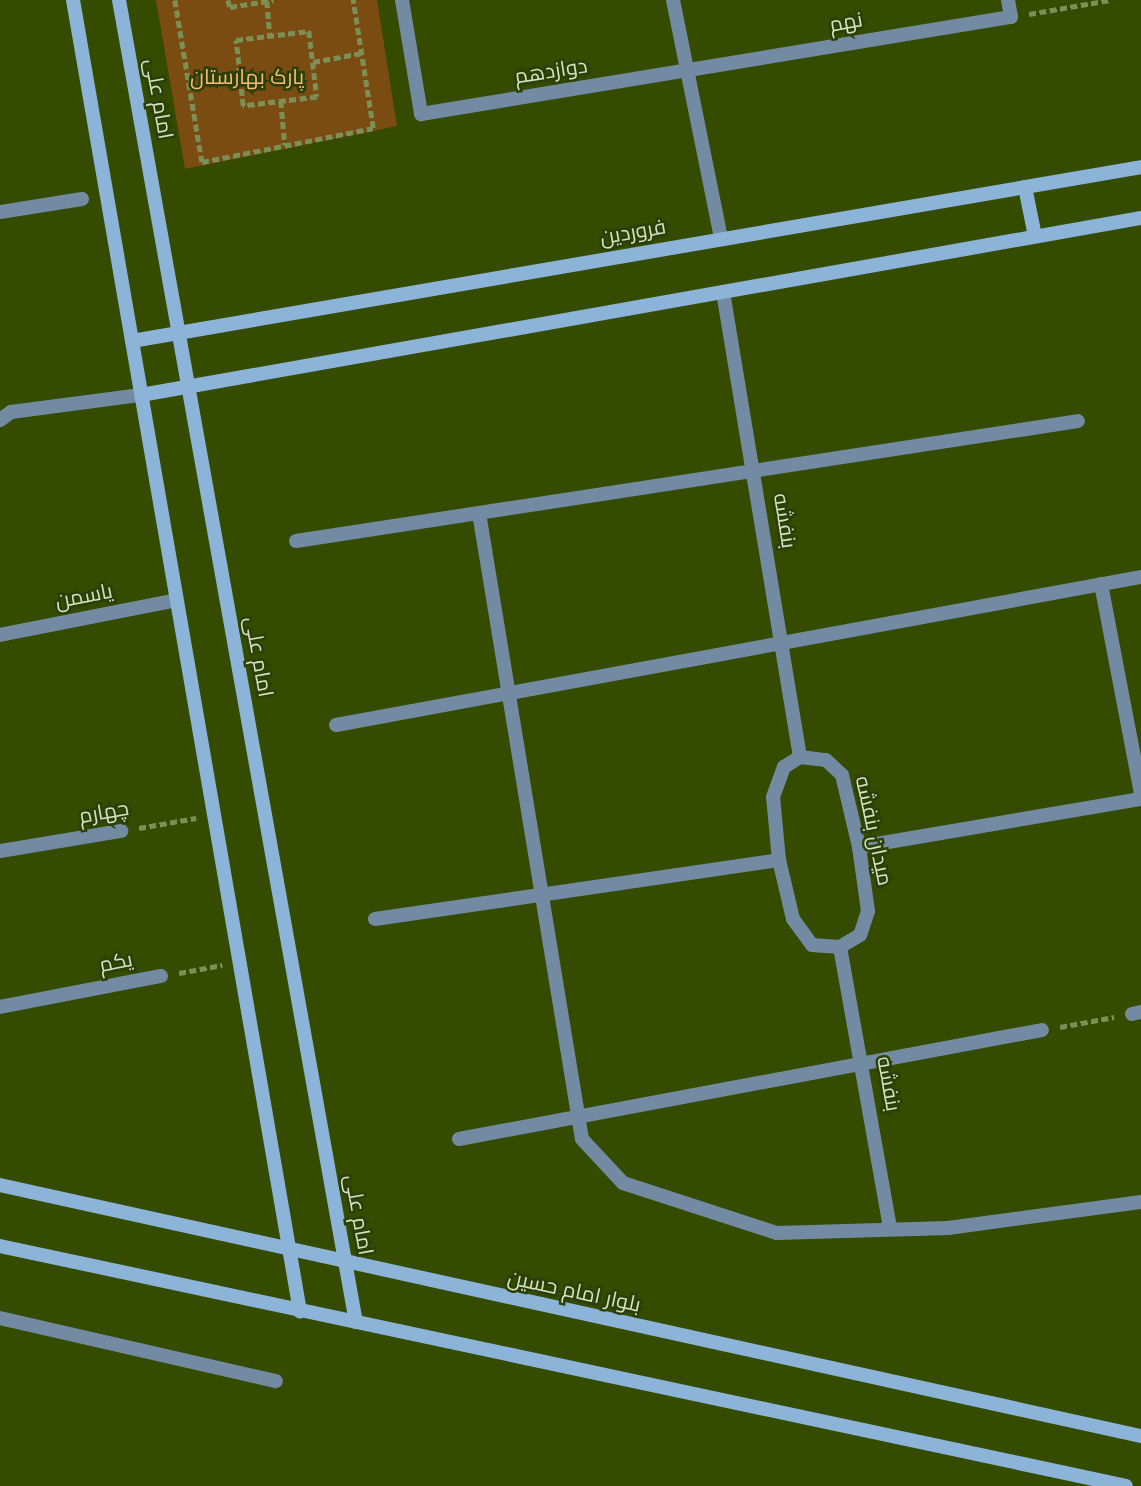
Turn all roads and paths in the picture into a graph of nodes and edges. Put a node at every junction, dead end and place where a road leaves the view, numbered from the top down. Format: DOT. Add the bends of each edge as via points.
graph roads {
  1 [pos="73,0"];
  2 [pos="119,0"];
  3 [pos="175,0"];
  4 [pos="228,0"];
  5 [pos="354,0"];
  6 [pos="402,0"];
  7 [pos="673,0"];
  8 [pos="1008,0"];
  9 [pos="1110,0"];
  10 [pos="270,1"];
  11 [pos="1011,17"];
  12 [pos="270,36"];
  13 [pos="362,54"];
  14 [pos="313,62"];
  15 [pos="688,71"];
  16 [pos="239,72"];
  17 [pos="188,80"];
  18 [pos="281,101"];
  19 [pos="285,145"];
  20 [pos="1141,167"];
  21 [pos="1026,187"];
  22 [pos="82,199"];
  23 [pos="0,212"];
  24 [pos="1141,218"];
  25 [pos="1035,236"];
  26 [pos="722,239"];
  27 [pos="723,292"];
  28 [pos="179,333"];
  29 [pos="132,341"];
  30 [pos="188,386"];
  31 [pos="141,394"];
  32 [pos="0,419"];
  33 [pos="1078,421"];
  34 [pos="755,471"];
  35 [pos="479,513"];
  36 [pos="296,541"];
  37 [pos="1141,577"];
  38 [pos="1101,584"];
  39 [pos="177,600"];
  40 [pos="0,635"];
  41 [pos="782,643"];
  42 [pos="509,693"];
  43 [pos="336,725"];
  44 [pos="800,757"];
  45 [pos="1141,793"];
  46 [pos="1141,799"];
  47 [pos="214,815"];
  48 [pos="121,831"];
  49 [pos="859,847"];
  50 [pos="0,851"];
  51 [pos="779,860"];
  52 [pos="542,896"];
  53 [pos="375,919"];
  54 [pos="840,947"];
  55 [pos="240,961"];
  56 [pos="161,976"];
  57 [pos="0,1007"];
  58 [pos="1136,1013"];
  59 [pos="1042,1030"];
  60 [pos="863,1064"];
  61 [pos="579,1117"];
  62 [pos="459,1139"];
  63 [pos="0,1185"];
  64 [pos="1141,1202"];
  65 [pos="890,1230"];
  66 [pos="0,1246"];
  67 [pos="289,1246"];
  68 [pos="345,1264"];
  69 [pos="300,1311"];
  70 [pos="0,1318"];
  71 [pos="356,1322"];
  72 [pos="276,1381"];
  73 [pos="1141,1436"];
  74 [pos="1126,1486"];
  1 -- 29 [label="street"];
  2 -- 28 [label="street, امام علی"];
  3 -- 17 [label="path"];
  4 -- 10 [label="path" via="230,7"];
  5 -- 13 [label="path"];
  6 -- 15 [label="street, دوازدهم" via="421,114"];
  7 -- 15 [label="street"];
  8 -- 11 [label="street"];
  9 -- 11 [label="path"];
  10 -- 12 [label="path"];
  11 -- 15 [label="street, نهم"];
  12 -- 14 [label="path" via="309,31"];
  12 -- 16 [label="path" via="236,40"];
  13 -- 14 [label="path"];
  13 -- 19 [label="path" via="373,128"];
  14 -- 18 [label="path" via="317,97"];
  15 -- 26 [label="street"];
  16 -- 17 [label="path"];
  16 -- 18 [label="path" via="243,106"];
  17 -- 19 [label="path" via="202,162"];
  18 -- 19 [label="path"];
  20 -- 21 [label="street, فروردین"];
  21 -- 25 [label="street"];
  21 -- 26 [label="street, فروردین"];
  22 -- 23 [label="street"];
  24 -- 25 [label="street"];
  25 -- 27 [label="street"];
  26 -- 28 [label="street, فروردین"];
  27 -- 30 [label="street"];
  27 -- 34 [label="street, بنفشه"];
  28 -- 29 [label="street, فروردین"];
  28 -- 30 [label="street, امام علی"];
  29 -- 31 [label="street"];
  30 -- 31 [label="street"];
  30 -- 68 [label="street, امام علی"];
  31 -- 32 [label="street" via="11,412"];
  31 -- 39 [label="street"];
  33 -- 34 [label="street"];
  34 -- 35 [label="street"];
  34 -- 41 [label="street, بنفشه"];
  35 -- 36 [label="street"];
  35 -- 42 [label="street"];
  37 -- 38 [label="street"];
  38 -- 41 [label="street"];
  38 -- 45 [label="street"];
  39 -- 40 [label="street, یاسمن"];
  39 -- 47 [label="street"];
  41 -- 42 [label="street"];
  41 -- 44 [label="street, بنفشه"];
  42 -- 43 [label="street"];
  42 -- 52 [label="street"];
  44 -- 49 [label="street, میدان بنفشه" via="827,761 842,775"];
  44 -- 51 [label="street" via="784,767 773,797"];
  46 -- 49 [label="street"];
  47 -- 48 [label="path, چهارم"];
  47 -- 55 [label="street"];
  48 -- 50 [label="street, چهارم"];
  49 -- 54 [label="street, میدان بنفشه" via="868,911 860,935"];
  51 -- 52 [label="street"];
  51 -- 54 [label="street" via="793,919 812,945"];
  52 -- 53 [label="street"];
  52 -- 61 [label="street"];
  54 -- 60 [label="street, بنفشه"];
  55 -- 56 [label="path, یکم"];
  55 -- 67 [label="street"];
  56 -- 57 [label="street, یکم"];
  58 -- 59 [label="path"];
  59 -- 60 [label="street"];
  60 -- 61 [label="street"];
  60 -- 65 [label="street, بنفشه"];
  61 -- 62 [label="street"];
  61 -- 65 [label="street" via="582,1139 623,1183 777,1233"];
  63 -- 67 [label="street, بلوار امام حسین"];
  64 -- 65 [label="street" via="948,1228"];
  66 -- 69 [label="street"];
  67 -- 68 [label="street, بلوار امام حسین"];
  67 -- 69 [label="street"];
  68 -- 71 [label="street, امام علی"];
  68 -- 73 [label="street, بلوار امام حسین"];
  69 -- 71 [label="street"];
  70 -- 72 [label="street"];
  71 -- 74 [label="street"];
}
